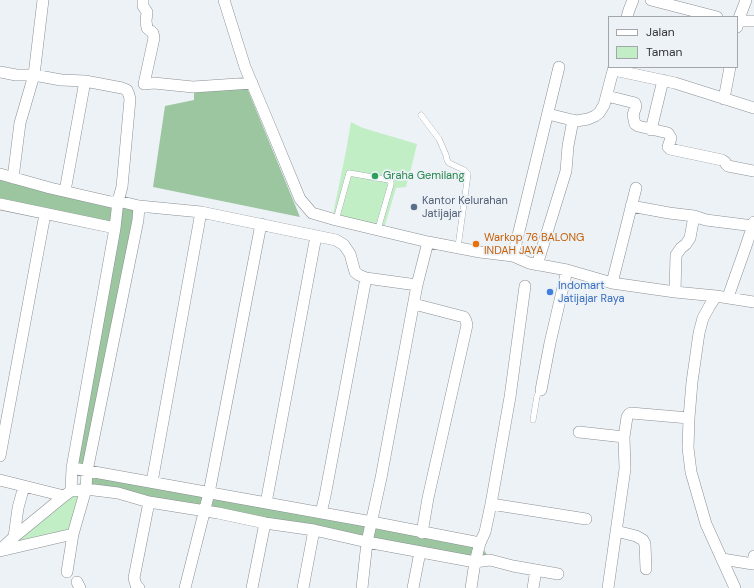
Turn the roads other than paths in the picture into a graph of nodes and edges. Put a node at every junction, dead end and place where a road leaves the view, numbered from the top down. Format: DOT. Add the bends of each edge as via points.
graph roads {
  1 [pos="43,0"];
  2 [pos="143,0"];
  3 [pos="224,0"];
  4 [pos="634,0"];
  5 [pos="651,0"];
  6 [pos="746,0"];
  7 [pos="627,16"];
  8 [pos="713,16"];
  9 [pos="738,20"];
  10 [pos="754,21"];
  11 [pos="738,23"];
  12 [pos="559,67"];
  13 [pos="730,68"];
  14 [pos="614,69"];
  15 [pos="0,72"];
  16 [pos="34,75"];
  17 [pos="663,80"];
  18 [pos="85,81"];
  19 [pos="252,84"];
  20 [pos="607,96"];
  21 [pos="724,99"];
  22 [pos="754,108"];
  23 [pos="548,114"];
  24 [pos="421,115"];
  25 [pos="573,120"];
  26 [pos="651,130"];
  27 [pos="754,171"];
  28 [pos="0,174"];
  29 [pos="13,178"];
  30 [pos="636,188"];
  31 [pos="65,191"];
  32 [pos="118,202"];
  33 [pos="0,204"];
  34 [pos="139,206"];
  35 [pos="631,206"];
  36 [pos="201,212"];
  37 [pos="45,214"];
  38 [pos="694,216"];
  39 [pos="336,220"];
  40 [pos="260,224"];
  41 [pos="754,224"];
  42 [pos="115,228"];
  43 [pos="378,229"];
  44 [pos="316,236"];
  45 [pos="428,242"];
  46 [pos="458,247"];
  47 [pos="513,256"];
  48 [pos="537,265"];
  49 [pos="567,270"];
  50 [pos="366,278"];
  51 [pos="612,283"];
  52 [pos="417,285"];
  53 [pos="525,286"];
  54 [pos="675,292"];
  55 [pos="722,296"];
  56 [pos="754,302"];
  57 [pos="414,304"];
  58 [pos="96,337"];
  59 [pos="114,340"];
  60 [pos="542,388"];
  61 [pos="689,418"];
  62 [pos="533,420"];
  63 [pos="579,432"];
  64 [pos="624,437"];
  65 [pos="0,456"];
  66 [pos="72,468"];
  67 [pos="87,471"];
  68 [pos="0,480"];
  69 [pos="152,482"];
  70 [pos="24,486"];
  71 [pos="86,488"];
  72 [pos="209,493"];
  73 [pos="67,494"];
  74 [pos="149,502"];
  75 [pos="266,503"];
  76 [pos="491,504"];
  77 [pos="204,510"];
  78 [pos="321,513"];
  79 [pos="586,519"];
  80 [pos="372,522"];
  81 [pos="265,523"];
  82 [pos="314,530"];
  83 [pos="616,531"];
  84 [pos="422,532"];
  85 [pos="73,534"];
  86 [pos="14,537"];
  87 [pos="367,542"];
  88 [pos="480,543"];
  89 [pos="0,551"];
  90 [pos="420,552"];
  91 [pos="722,559"];
  92 [pos="490,560"];
  93 [pos="475,562"];
  94 [pos="754,562"];
  95 [pos="646,569"];
  96 [pos="536,570"];
  97 [pos="67,572"];
  98 [pos="558,574"];
  99 [pos="136,587"];
  100 [pos="185,588"];
  101 [pos="252,588"];
  102 [pos="303,588"];
  103 [pos="362,588"];
  104 [pos="413,588"];
  105 [pos="471,588"];
  106 [pos="533,588"];
  107 [pos="608,588"];
  108 [pos="735,588"];
  1 -- 16 [label="street"];
  2 -- 19 [label="street" via="147,12 147,28 153,33 154,38 144,84 193,87"];
  3 -- 19 [label="street"];
  4 -- 7 [label="street"];
  5 -- 8 [label="street"];
  6 -- 9 [label="street"];
  10 -- 11 [label="street"];
  12 -- 23 [label="street"];
  13 -- 21 [label="street"];
  14 -- 17 [label="street"];
  14 -- 20 [label="street"];
  15 -- 16 [label="street"];
  16 -- 18 [label="street"];
  16 -- 29 [label="street" via="20,123"];
  17 -- 21 [label="street"];
  17 -- 26 [label="street"];
  18 -- 31 [label="street"];
  18 -- 32 [label="street" via="122,88 129,94 122,187"];
  19 -- 39 [label="street" via="300,199 312,213"];
  20 -- 25 [label="street" via="604,105 595,116"];
  20 -- 26 [label="street" via="635,103 635,124"];
  21 -- 22 [label="street"];
  23 -- 25 [label="street"];
  23 -- 47 [label="street"];
  24 -- 46 [label="lane" via="439,140 447,160 468,174"];
  25 -- 48 [label="street" via="566,171"];
  26 -- 27 [label="street" via="668,133 671,138 668,147 670,149 722,160 728,166"];
  28 -- 29 [label="street"];
  29 -- 31 [label="street"];
  30 -- 35 [label="street"];
  31 -- 32 [label="street"];
  32 -- 34 [label="street"];
  32 -- 42 [label="street"];
  33 -- 37 [label="street"];
  34 -- 36 [label="street"];
  34 -- 59 [label="street"];
  35 -- 38 [label="street"];
  35 -- 51 [label="street"];
  36 -- 40 [label="street"];
  36 -- 69 [label="street"];
  37 -- 42 [label="street"];
  37 -- 65 [label="street"];
  38 -- 41 [label="street" via="706,220"];
  38 -- 54 [label="street" via="690,238 676,255"];
  39 -- 43 [label="street"];
  39 -- 43 [label="lane" via="349,173 389,180 391,184"];
  40 -- 44 [label="street"];
  40 -- 72 [label="street"];
  41 -- 55 [label="street"];
  42 -- 58 [label="street"];
  43 -- 45 [label="street"];
  44 -- 50 [label="street" via="336,240 344,245 350,254 355,272"];
  44 -- 75 [label="street"];
  45 -- 46 [label="street"];
  45 -- 52 [label="street"];
  46 -- 47 [label="street"];
  47 -- 48 [label="street"];
  48 -- 49 [label="street"];
  49 -- 51 [label="street"];
  49 -- 60 [label="street"];
  50 -- 52 [label="street"];
  50 -- 78 [label="street"];
  51 -- 54 [label="street"];
  52 -- 57 [label="street"];
  53 -- 76 [label="street" via="510,397"];
  54 -- 55 [label="street"];
  55 -- 56 [label="street"];
  55 -- 61 [label="street" via="709,307 703,318 692,382"];
  57 -- 80 [label="street"];
  57 -- 84 [label="street" via="464,317 467,325"];
  58 -- 59 [label="street"];
  58 -- 66 [label="street"];
  59 -- 67 [label="street"];
  60 -- 62 [label="lane" via="537,396"];
  61 -- 64 [label="street" via="631,413 627,417"];
  61 -- 91 [label="street" via="688,448 691,472 706,524"];
  63 -- 64 [label="street"];
  64 -- 83 [label="street" via="625,469"];
  66 -- 67 [label="street"];
  66 -- 73 [label="street"];
  67 -- 69 [label="street"];
  67 -- 71 [label="street"];
  68 -- 70 [label="street"];
  69 -- 72 [label="street"];
  70 -- 73 [label="street"];
  70 -- 86 [label="street"];
  71 -- 73 [label="street"];
  71 -- 74 [label="street" via="118,493"];
  71 -- 85 [label="street"];
  72 -- 75 [label="street"];
  72 -- 77 [label="street"];
  73 -- 86 [label="street"];
  74 -- 77 [label="street"];
  74 -- 99 [label="street" via="134,578"];
  75 -- 78 [label="street"];
  76 -- 79 [label="street"];
  76 -- 88 [label="street"];
  77 -- 81 [label="street"];
  77 -- 100 [label="street"];
  78 -- 80 [label="street"];
  80 -- 84 [label="street"];
  80 -- 87 [label="street"];
  81 -- 82 [label="street"];
  81 -- 101 [label="street"];
  82 -- 87 [label="street"];
  82 -- 102 [label="street"];
  83 -- 95 [label="street" via="643,540"];
  83 -- 107 [label="street"];
  84 -- 88 [label="street"];
  85 -- 89 [label="street"];
  85 -- 97 [label="street"];
  86 -- 89 [label="street"];
  87 -- 90 [label="street"];
  87 -- 103 [label="street"];
  88 -- 92 [label="street"];
  88 -- 93 [label="street"];
  90 -- 93 [label="street"];
  90 -- 104 [label="street"];
  91 -- 94 [label="street"];
  91 -- 108 [label="street"];
  92 -- 93 [label="street"];
  92 -- 96 [label="street"];
  93 -- 105 [label="street"];
  96 -- 98 [label="street"];
  96 -- 106 [label="street"];
}
